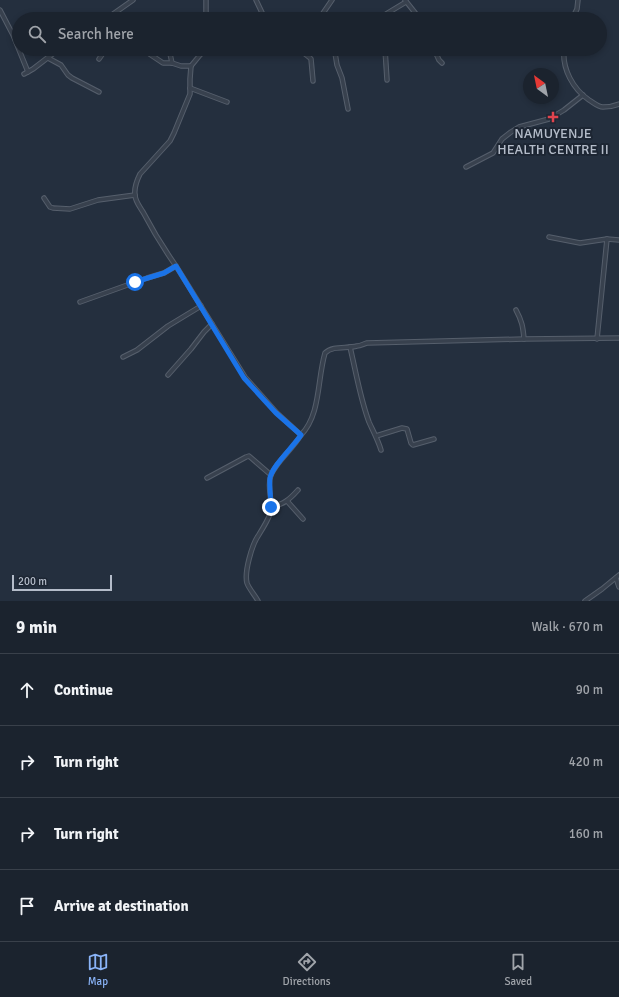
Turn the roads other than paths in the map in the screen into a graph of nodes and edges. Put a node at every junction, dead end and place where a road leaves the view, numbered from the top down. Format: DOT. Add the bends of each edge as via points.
graph roads {
  1 [pos="134,0"];
  2 [pos="206,0"];
  3 [pos="256,0"];
  4 [pos="332,0"];
  5 [pos="578,0"];
  6 [pos="405,1"];
  7 [pos="0,10"];
  8 [pos="116,12"];
  9 [pos="206,12"];
  10 [pos="262,12"];
  11 [pos="324,12"];
  12 [pos="389,12"];
  13 [pos="414,12"];
  14 [pos="575,12"];
  15 [pos="12,34"];
  16 [pos="20,56"];
  17 [pos="51,56"];
  18 [pos="101,56"];
  19 [pos="153,56"];
  20 [pos="170,56"];
  21 [pos="199,56"];
  22 [pos="309,56"];
  23 [pos="336,56"];
  24 [pos="385,56"];
  25 [pos="437,56"];
  26 [pos="563,56"];
  27 [pos="48,58"];
  28 [pos="99,59"];
  29 [pos="172,63"];
  30 [pos="442,63"];
  31 [pos="191,66"];
  32 [pos="387,80"];
  33 [pos="312,81"];
  34 [pos="190,88"];
  35 [pos="99,92"];
  36 [pos="583,95"];
  37 [pos="227,102"];
  38 [pos="619,104"];
  39 [pos="348,109"];
  40 [pos="466,167"];
  41 [pos="135,195"];
  42 [pos="44,198"];
  43 [pos="549,237"];
  44 [pos="607,239"];
  45 [pos="619,240"];
  46 [pos="176,266"];
  47 [pos="80,302"];
  48 [pos="201,306"];
  49 [pos="516,310"];
  50 [pos="212,324"];
  51 [pos="597,338"];
  52 [pos="619,338"];
  53 [pos="524,339"];
  54 [pos="350,347"];
  55 [pos="124,357"];
  56 [pos="168,375"];
  57 [pos="301,435"];
  58 [pos="376,436"];
  59 [pos="434,439"];
  60 [pos="381,450"];
  61 [pos="271,474"];
  62 [pos="206,478"];
  63 [pos="298,490"];
  64 [pos="287,501"];
  65 [pos="271,507"];
  66 [pos="303,519"];
  67 [pos="617,577"];
  68 [pos="619,587"];
  69 [pos="587,600"];
  70 [pos="258,601"];
  1 -- 8 [label="street"];
  2 -- 9 [label="street"];
  3 -- 10 [label="street"];
  4 -- 11 [label="street"];
  5 -- 14 [label="street"];
  6 -- 12 [label="street"];
  6 -- 13 [label="street"];
  7 -- 15 [label="street"];
  16 -- 27 [label="street" via="26,73"];
  17 -- 27 [label="street"];
  18 -- 28 [label="street"];
  19 -- 29 [label="street" via="164,63"];
  20 -- 29 [label="street"];
  21 -- 31 [label="street"];
  22 -- 33 [label="street"];
  23 -- 39 [label="street"];
  24 -- 32 [label="street"];
  25 -- 30 [label="street"];
  26 -- 36 [label="street" via="572,84"];
  27 -- 35 [label="street" via="60,65 72,78"];
  29 -- 31 [label="street"];
  31 -- 34 [label="street"];
  34 -- 37 [label="street"];
  34 -- 41 [label="street" via="188,100 170,141 140,174"];
  36 -- 38 [label="street" via="602,107"];
  36 -- 40 [label="street" via="549,119 519,127 502,139 493,153"];
  41 -- 42 [label="street" via="98,200 70,209 53,208"];
  41 -- 46 [label="street"];
  43 -- 44 [label="street" via="580,242"];
  44 -- 45 [label="street"];
  44 -- 51 [label="street"];
  46 -- 47 [label="street" via="164,273"];
  46 -- 48 [label="street"];
  48 -- 50 [label="street"];
  48 -- 55 [label="street"];
  49 -- 53 [label="street" via="523,324"];
  50 -- 56 [label="street"];
  50 -- 57 [label="street" via="244,378 276,413"];
  51 -- 52 [label="street"];
  51 -- 53 [label="street"];
  53 -- 54 [label="street" via="367,343"];
  54 -- 57 [label="street" via="332,349 325,353 315,407 309,425"];
  54 -- 58 [label="street" via="362,401"];
  57 -- 61 [label="street"];
  58 -- 59 [label="street" via="402,428 407,429 413,445"];
  58 -- 60 [label="street"];
  61 -- 62 [label="street" via="249,456"];
  61 -- 65 [label="street"];
  63 -- 64 [label="street"];
  64 -- 65 [label="street"];
  64 -- 66 [label="street"];
  65 -- 70 [label="street" via="264,528 253,544 248,561 246,581"];
  67 -- 68 [label="street"];
  67 -- 69 [label="street"];
}
